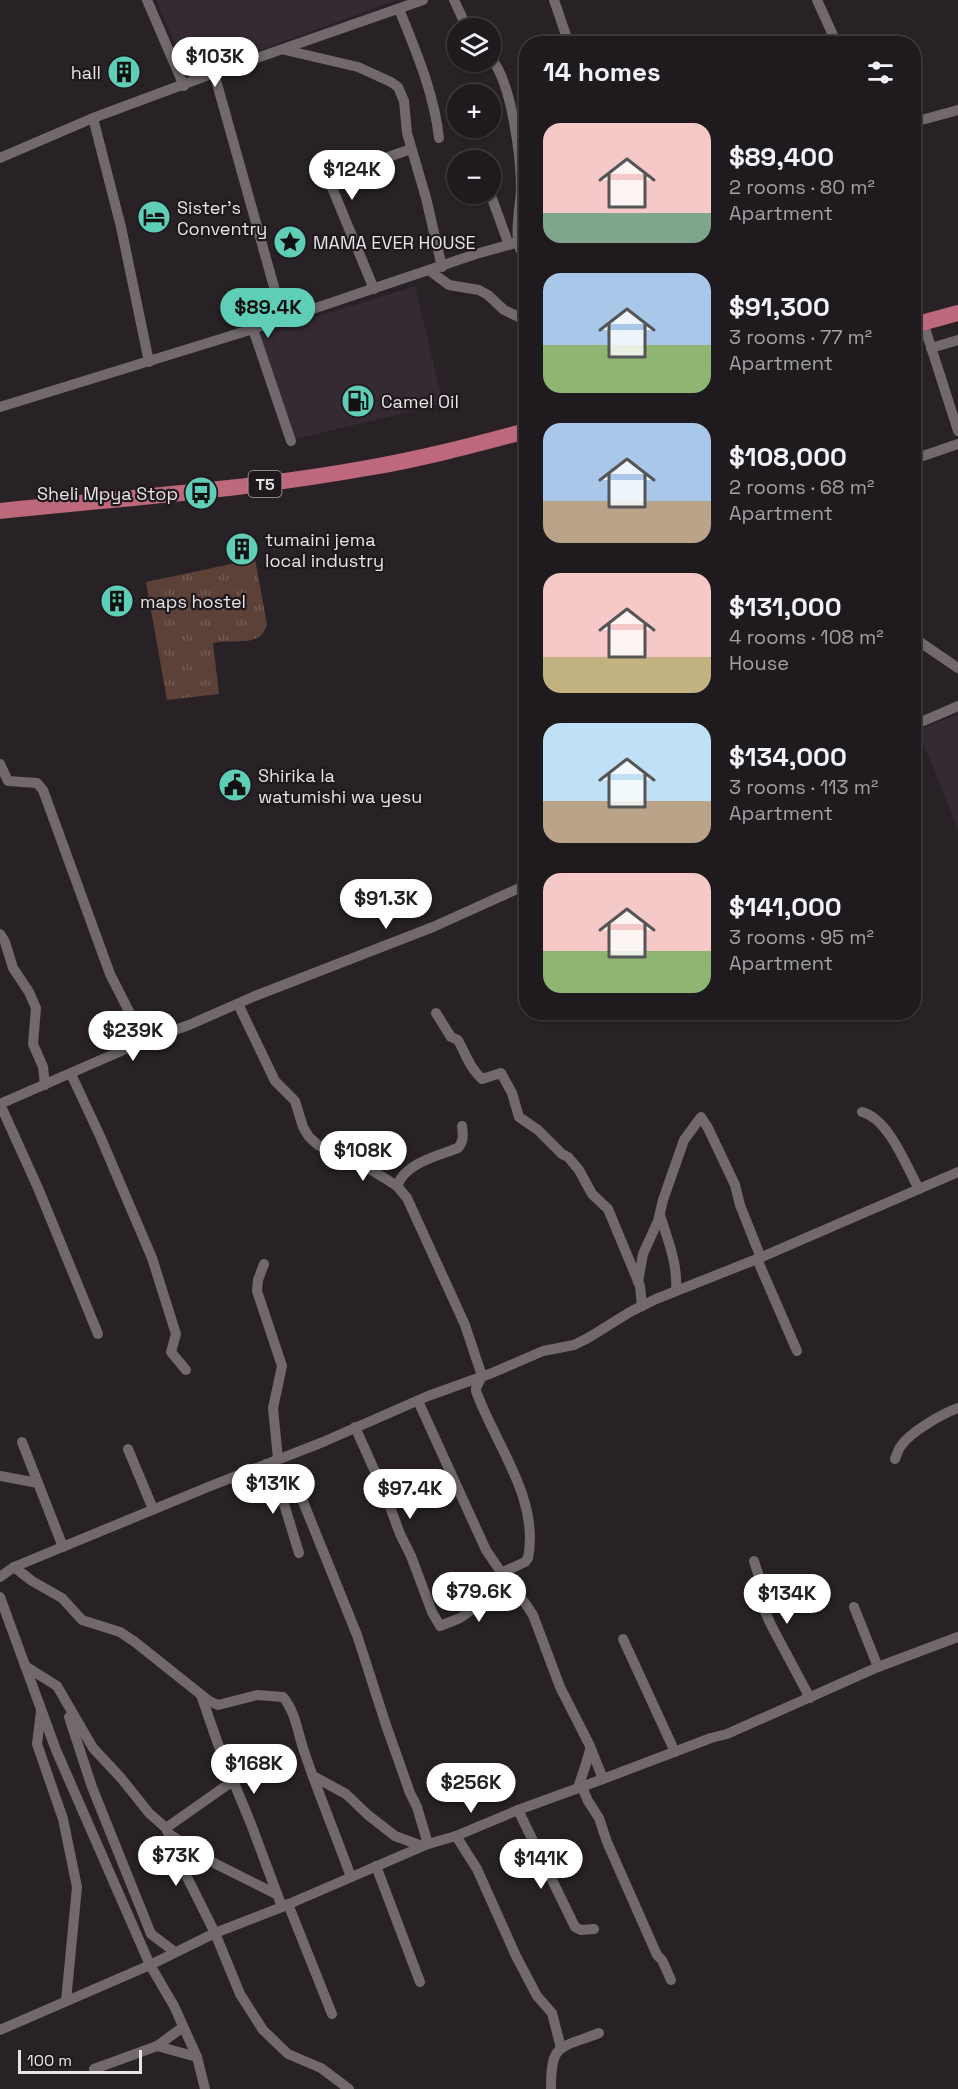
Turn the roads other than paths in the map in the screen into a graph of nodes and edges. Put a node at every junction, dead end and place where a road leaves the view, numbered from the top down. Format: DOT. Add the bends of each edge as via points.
graph roads {
  1 [pos="147,0"];
  2 [pos="423,0"];
  3 [pos="454,0"];
  4 [pos="555,0"];
  5 [pos="817,0"];
  6 [pos="399,9"];
  7 [pos="462,18"];
  8 [pos="566,36"];
  9 [pos="833,36"];
  10 [pos="285,50"];
  11 [pos="499,72"];
  12 [pos="214,73"];
  13 [pos="184,86"];
  14 [pos="958,110"];
  15 [pos="93,118"];
  16 [pos="921,121"];
  17 [pos="439,138"];
  18 [pos="411,149"];
  19 [pos="519,152"];
  20 [pos="0,158"];
  21 [pos="496,204"];
  22 [pos="519,225"];
  23 [pos="518,243"];
  24 [pos="442,267"];
  25 [pos="430,271"];
  26 [pos="374,289"];
  27 [pos="958,313"];
  28 [pos="519,317"];
  29 [pos="283,319"];
  30 [pos="921,323"];
  31 [pos="253,329"];
  32 [pos="921,330"];
  33 [pos="958,340"];
  34 [pos="931,348"];
  35 [pos="148,362"];
  36 [pos="0,407"];
  37 [pos="958,431"];
  38 [pos="519,433"];
  39 [pos="291,441"];
  40 [pos="958,444"];
  41 [pos="921,457"];
  42 [pos="0,510"];
  43 [pos="921,643"];
  44 [pos="958,668"];
  45 [pos="958,706"];
  46 [pos="921,722"];
  47 [pos="0,764"];
  48 [pos="519,888"];
  49 [pos="0,934"];
  50 [pos="238,1004"];
  51 [pos="436,1014"];
  52 [pos="144,1041"];
  53 [pos="71,1074"];
  54 [pos="45,1085"];
  55 [pos="0,1104"];
  56 [pos="862,1112"];
  57 [pos="462,1126"];
  58 [pos="958,1172"];
  59 [pos="397,1186"];
  60 [pos="919,1189"];
  61 [pos="660,1215"];
  62 [pos="759,1258"];
  63 [pos="264,1264"];
  64 [pos="638,1283"];
  65 [pos="676,1291"];
  66 [pos="642,1306"];
  67 [pos="98,1334"];
  68 [pos="796,1351"];
  69 [pos="186,1370"];
  70 [pos="482,1376"];
  71 [pos="417,1401"];
  72 [pos="958,1408"];
  73 [pos="356,1427"];
  74 [pos="22,1442"];
  75 [pos="128,1449"];
  76 [pos="895,1459"];
  77 [pos="272,1464"];
  78 [pos="0,1476"];
  79 [pos="38,1483"];
  80 [pos="153,1509"];
  81 [pos="63,1547"];
  82 [pos="299,1553"];
  83 [pos="754,1561"];
  84 [pos="14,1567"];
  85 [pos="504,1575"];
  86 [pos="0,1577"];
  87 [pos="512,1589"];
  88 [pos="0,1597"];
  89 [pos="854,1607"];
  90 [pos="958,1637"];
  91 [pos="623,1640"];
  92 [pos="25,1666"];
  93 [pos="878,1667"];
  94 [pos="201,1694"];
  95 [pos="63,1696"];
  96 [pos="810,1698"];
  97 [pos="41,1709"];
  98 [pos="590,1746"];
  99 [pos="675,1752"];
  100 [pos="313,1776"];
  101 [pos="603,1779"];
  102 [pos="233,1781"];
  103 [pos="580,1788"];
  104 [pos="518,1810"];
  105 [pos="167,1831"];
  106 [pos="456,1836"];
  107 [pos="425,1845"];
  108 [pos="376,1866"];
  109 [pos="351,1877"];
  110 [pos="276,1894"];
  111 [pos="285,1906"];
  112 [pos="594,1929"];
  113 [pos="215,1933"];
  114 [pos="175,1952"];
  115 [pos="150,1965"];
  116 [pos="671,1980"];
  117 [pos="420,1982"];
  118 [pos="66,2001"];
  119 [pos="332,2014"];
  120 [pos="183,2027"];
  121 [pos="0,2030"];
  122 [pos="599,2033"];
  123 [pos="157,2046"];
  124 [pos="561,2048"];
  125 [pos="197,2057"];
  126 [pos="94,2069"];
  127 [pos="205,2089"];
  128 [pos="348,2089"];
  129 [pos="551,2089"];
  1 -- 13 [label="street"];
  2 -- 6 [label="street"];
  3 -- 7 [label="street"];
  4 -- 8 [label="street"];
  5 -- 9 [label="street"];
  6 -- 10 [label="street"];
  6 -- 17 [label="street" via="430,90"];
  10 -- 12 [label="street"];
  10 -- 18 [label="street" via="358,67 398,87"];
  11 -- 19 [label="street"];
  12 -- 13 [label="street"];
  12 -- 29 [label="street"];
  13 -- 15 [label="street"];
  14 -- 16 [label="street"];
  15 -- 20 [label="street"];
  15 -- 35 [label="street" via="122,227"];
  18 -- 24 [label="street"];
  18 -- 26 [label="street" via="328,178"];
  21 -- 23 [label="street"];
  22 -- 23 [label="street"];
  23 -- 24 [label="street"];
  24 -- 25 [label="street"];
  25 -- 26 [label="street"];
  25 -- 28 [label="street" via="449,285 479,290"];
  26 -- 29 [label="street"];
  27 -- 30 [label="highway"];
  29 -- 31 [label="street"];
  31 -- 35 [label="street"];
  31 -- 39 [label="street"];
  32 -- 34 [label="street"];
  33 -- 34 [label="street"];
  34 -- 37 [label="street"];
  35 -- 36 [label="street"];
  38 -- 42 [label="highway, T5" via="419,458 316,477"];
  40 -- 41 [label="street"];
  43 -- 44 [label="street"];
  45 -- 46 [label="street"];
  47 -- 52 [label="street" via="8,781 37,783 43,790 110,974"];
  48 -- 50 [label="street" via="433,927"];
  49 -- 54 [label="street" via="13,968 36,1008 33,1044 43,1067"];
  50 -- 52 [label="street"];
  50 -- 59 [label="street" via="275,1081 295,1101 309,1137"];
  51 -- 64 [label="street" via="451,1037 458,1040 475,1073 482,1079 501,1074 519,1117 579,1170 592,1194 608,1209"];
  52 -- 53 [label="street"];
  53 -- 54 [label="street"];
  53 -- 69 [label="street" via="152,1258 176,1334 171,1352"];
  54 -- 55 [label="street"];
  55 -- 67 [label="street"];
  56 -- 60 [label="street" via="879,1120"];
  57 -- 59 [label="street" via="464,1137 458,1148 410,1168"];
  58 -- 60 [label="street"];
  59 -- 70 [label="street" via="416,1214 465,1325"];
  60 -- 62 [label="street"];
  61 -- 62 [label="street" via="684,1140 701,1117 735,1185"];
  61 -- 64 [label="street" via="643,1254"];
  61 -- 65 [label="street" via="675,1259"];
  62 -- 65 [label="street"];
  62 -- 68 [label="street"];
  63 -- 77 [label="street" via="257,1291 282,1366 273,1408"];
  64 -- 66 [label="street"];
  65 -- 66 [label="street"];
  66 -- 70 [label="street" via="574,1345 543,1351"];
  70 -- 71 [label="street"];
  70 -- 85 [label="street" via="476,1391 512,1466 531,1531 528,1558"];
  71 -- 73 [label="street"];
  71 -- 85 [label="street" via="486,1550"];
  72 -- 76 [label="street" via="908,1439"];
  73 -- 77 [label="street"];
  73 -- 87 [label="street" via="440,1626"];
  74 -- 79 [label="street"];
  75 -- 80 [label="street"];
  77 -- 80 [label="street"];
  77 -- 82 [label="street"];
  77 -- 107 [label="street" via="291,1472 308,1510 357,1635 417,1807"];
  78 -- 79 [label="street"];
  79 -- 81 [label="street"];
  80 -- 81 [label="street"];
  81 -- 84 [label="street"];
  83 -- 96 [label="street" via="760,1580 756,1591 765,1614"];
  84 -- 86 [label="street"];
  84 -- 94 [label="street" via="62,1598 82,1620 120,1632 135,1642"];
  85 -- 87 [label="street"];
  87 -- 98 [label="street" via="533,1615 560,1687"];
  88 -- 92 [label="street"];
  89 -- 93 [label="street"];
  90 -- 93 [label="street"];
  91 -- 99 [label="street"];
  92 -- 95 [label="street" via="57,1686"];
  92 -- 97 [label="street"];
  93 -- 96 [label="street"];
  94 -- 100 [label="street" via="218,1705 257,1695 283,1697 289,1704"];
  94 -- 102 [label="street"];
  95 -- 105 [label="street" via="93,1748"];
  95 -- 114 [label="street" via="92,1787 151,1934"];
  96 -- 99 [label="street"];
  97 -- 115 [label="street"];
  97 -- 118 [label="street" via="37,1744 63,1819 77,1887"];
  98 -- 101 [label="street"];
  98 -- 103 [label="street"];
  99 -- 101 [label="street"];
  100 -- 107 [label="street" via="346,1794 395,1836"];
  100 -- 109 [label="street"];
  101 -- 103 [label="street"];
  102 -- 105 [label="street"];
  102 -- 110 [label="street"];
  103 -- 104 [label="street"];
  103 -- 116 [label="street" via="599,1818 606,1842"];
  104 -- 106 [label="street"];
  104 -- 112 [label="street" via="575,1927"];
  105 -- 110 [label="street" via="216,1864"];
  105 -- 113 [label="street"];
  106 -- 107 [label="street"];
  106 -- 124 [label="street" via="477,1869 537,1996 552,2013"];
  107 -- 108 [label="street"];
  108 -- 109 [label="street"];
  108 -- 117 [label="street"];
  109 -- 111 [label="street"];
  110 -- 111 [label="street"];
  111 -- 113 [label="street"];
  111 -- 119 [label="street"];
  113 -- 114 [label="street"];
  113 -- 128 [label="street" via="240,1994 262,2030 288,2054 321,2068"];
  114 -- 115 [label="street"];
  115 -- 118 [label="street"];
  115 -- 120 [label="street"];
  118 -- 121 [label="street"];
  120 -- 123 [label="street"];
  120 -- 125 [label="street"];
  122 -- 124 [label="street"];
  123 -- 125 [label="street"];
  123 -- 126 [label="street"];
  124 -- 129 [label="street" via="551,2065"];
  125 -- 127 [label="street"];
}
